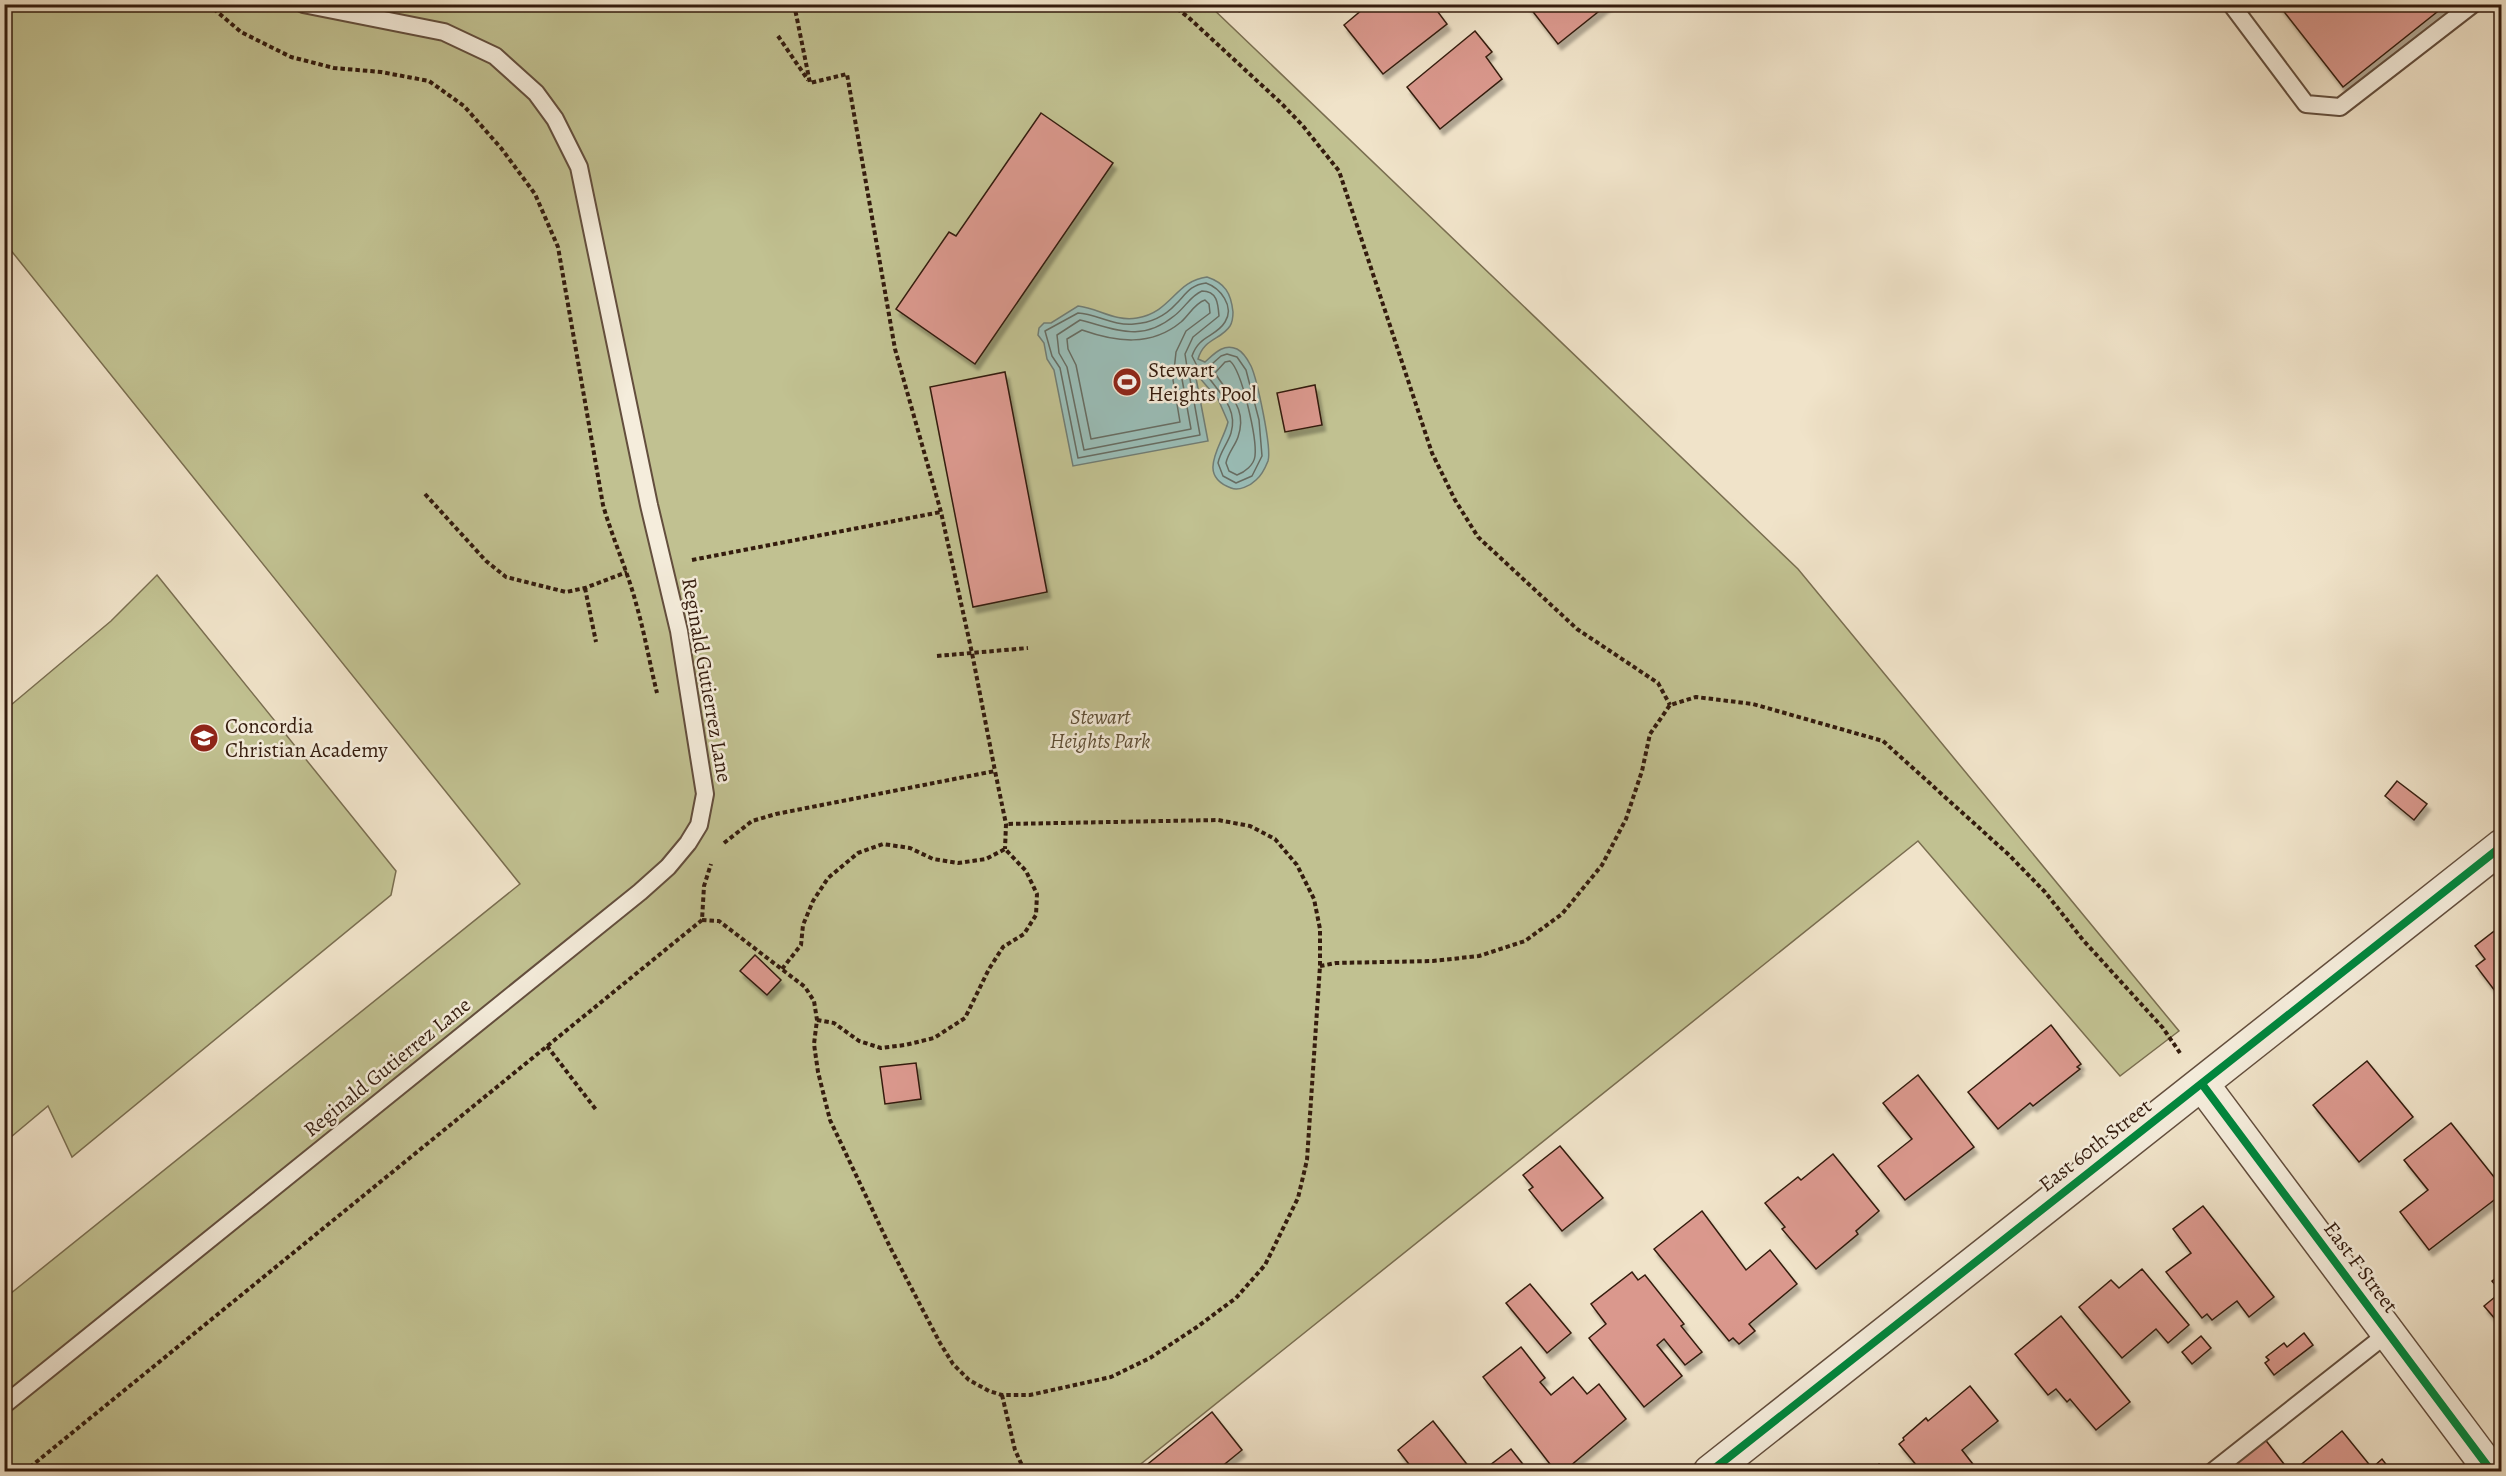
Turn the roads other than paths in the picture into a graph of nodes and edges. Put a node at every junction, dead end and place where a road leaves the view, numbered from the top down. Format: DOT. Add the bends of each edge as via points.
graph roads {
  1 [pos="303,4"];
  2 [pos="2232,4"];
  3 [pos="2474,4"];
  4 [pos="2502,846"];
  5 [pos="2202,1084"];
  6 [pos="2388,1333"];
  7 [pos="4,1405"];
  8 [pos="1710,1472"];
  9 [pos="2212,1472"];
  10 [pos="2492,1472"];
  1 -- 7 [label="lane, Reginald Gutierrez Lane" via="444,32 495,56 536,93 555,119 579,167 679,631 702,764 705,794 699,825 668,867 640,892"];
  2 -- 3 [label="lane" via="2306,104 2340,107"];
  4 -- 5 [label="street, East 60th Street"];
  5 -- 6 [label="street, East F Street"];
  5 -- 8 [label="street, East 60th Street"];
  6 -- 9 [label="lane"];
  6 -- 10 [label="street, East F Street"];
}
